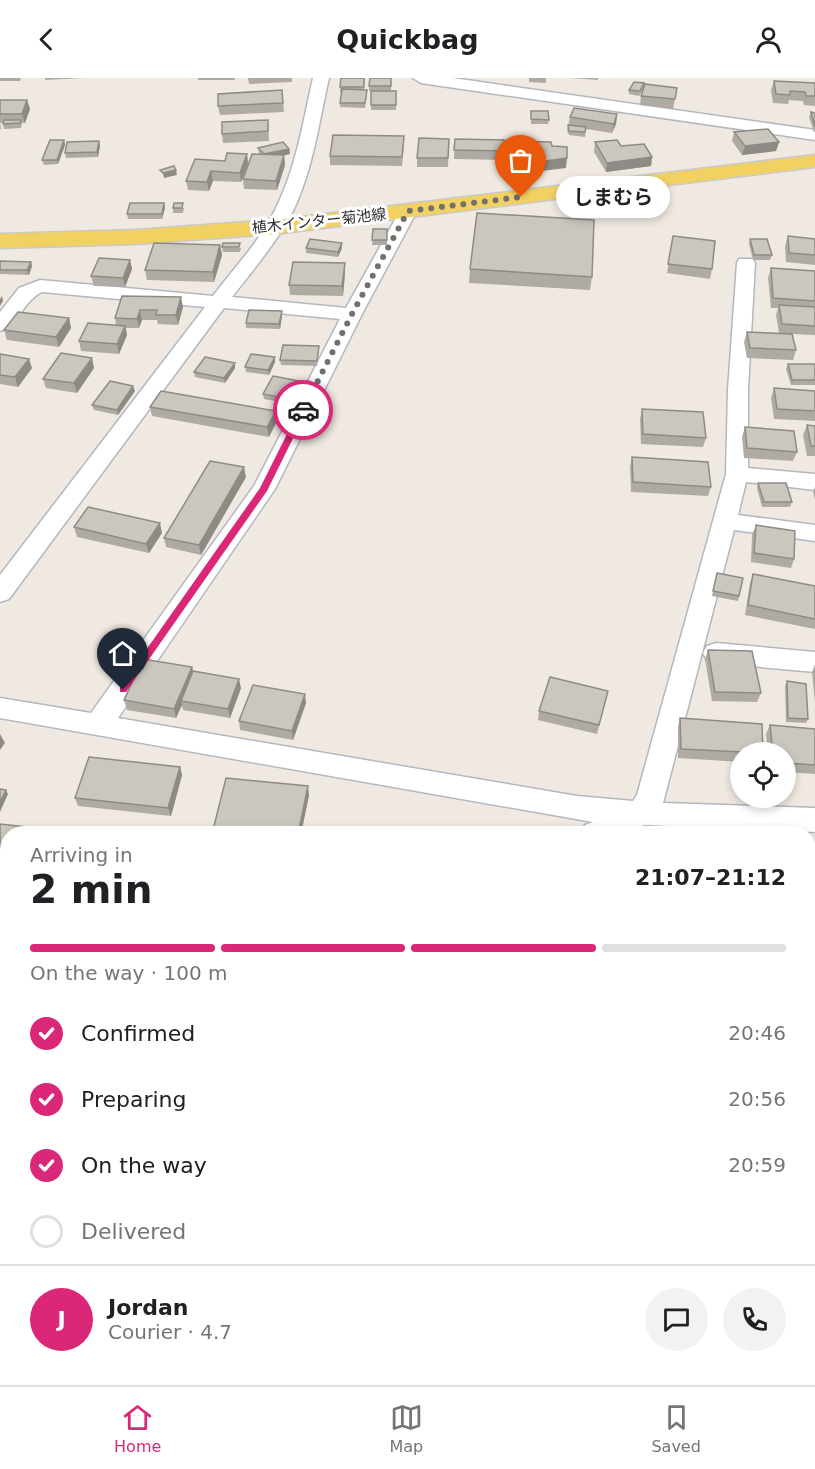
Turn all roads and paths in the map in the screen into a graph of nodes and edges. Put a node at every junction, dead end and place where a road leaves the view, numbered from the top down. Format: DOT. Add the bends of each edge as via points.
graph roads {
  1 [pos="321,78"];
  2 [pos="421,78"];
  3 [pos="815,135"];
  4 [pos="815,161"];
  5 [pos="408,211"];
  6 [pos="275,227"];
  7 [pos="0,241"];
  8 [pos="746,263"];
  9 [pos="218,303"];
  10 [pos="352,314"];
  11 [pos="0,326"];
  12 [pos="737,474"];
  13 [pos="815,482"];
  14 [pos="725,521"];
  15 [pos="815,533"];
  16 [pos="0,593"];
  17 [pos="691,651"];
  18 [pos="815,662"];
  19 [pos="0,708"];
  20 [pos="97,726"];
  21 [pos="815,820"];
  22 [pos="638,824"];
  1 -- 6 [label="street" via="297,180"];
  2 -- 3 [label="street"];
  4 -- 5 [label="main road, 植木インター菊池線"];
  5 -- 6 [label="main road, 植木インター菊池線"];
  5 -- 10 [label="street"];
  6 -- 7 [label="main road, 植木インター菊池線"];
  6 -- 9 [label="street"];
  8 -- 12 [label="street" via="738,378"];
  9 -- 10 [label="street"];
  9 -- 11 [label="street" via="40,286 26,292"];
  9 -- 16 [label="street"];
  10 -- 20 [label="street" via="264,489"];
  12 -- 13 [label="street"];
  12 -- 14 [label="street"];
  14 -- 15 [label="street"];
  14 -- 17 [label="street"];
  17 -- 18 [label="street"];
  17 -- 22 [label="street" via="650,800"];
  19 -- 20 [label="street"];
  20 -- 22 [label="street" via="577,808"];
  21 -- 22 [label="street" via="668,813"];
}
